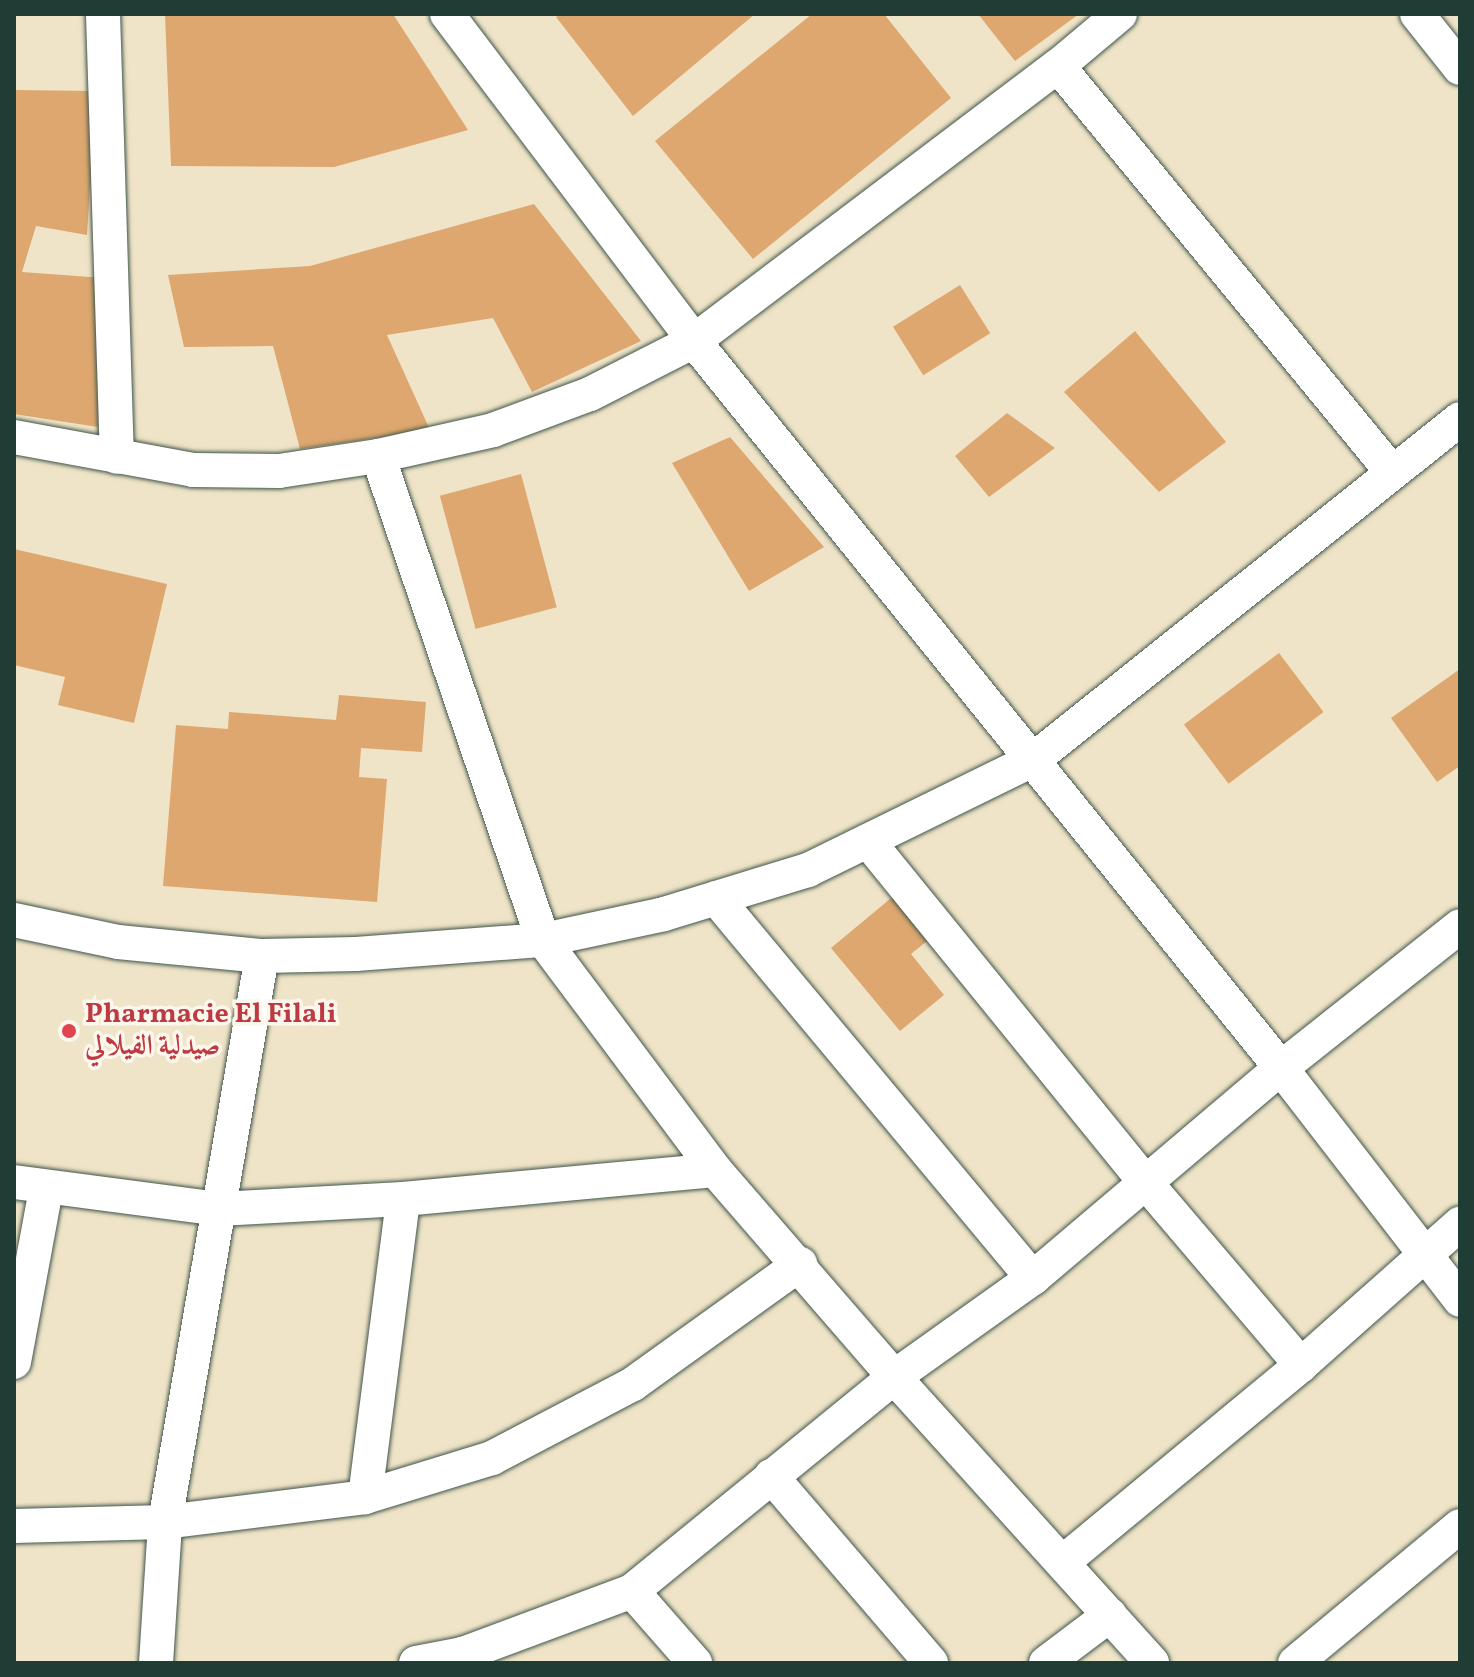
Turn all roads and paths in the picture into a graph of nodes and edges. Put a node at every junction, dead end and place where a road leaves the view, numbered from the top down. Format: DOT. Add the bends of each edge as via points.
graph roads {
  1 [pos="103,14"];
  2 [pos="447,14"];
  3 [pos="1120,14"];
  4 [pos="1417,14"];
  5 [pos="1058,66"];
  6 [pos="1460,68"];
  7 [pos="694,341"];
  8 [pos="1460,419"];
  9 [pos="14,437"];
  10 [pos="378,456"];
  11 [pos="117,457"];
  12 [pos="1392,472"];
  13 [pos="1033,760"];
  14 [pos="868,841"];
  15 [pos="716,898"];
  16 [pos="14,920"];
  17 [pos="1460,926"];
  18 [pos="543,940"];
  19 [pos="262,956"];
  20 [pos="1281,1068"];
  21 [pos="715,1170"];
  22 [pos="1147,1184"];
  23 [pos="30,1186"];
  24 [pos="403,1199"];
  25 [pos="219,1209"];
  26 [pos="1460,1224"];
  27 [pos="1425,1253"];
  28 [pos="800,1264"];
  29 [pos="1033,1278"];
  30 [pos="1460,1300"];
  31 [pos="14,1362"];
  32 [pos="1301,1365"];
  33 [pos="894,1377"];
  34 [pos="771,1476"];
  35 [pos="365,1497"];
  36 [pos="165,1522"];
  37 [pos="14,1526"];
  38 [pos="1460,1526"];
  39 [pos="1063,1562"];
  40 [pos="632,1591"];
  41 [pos="1110,1615"];
  42 [pos="468,1659"];
  43 [pos="156,1663"];
  44 [pos="416,1663"];
  45 [pos="695,1663"];
  46 [pos="931,1663"];
  47 [pos="1046,1663"];
  48 [pos="1152,1663"];
  49 [pos="1295,1663"];
  1 -- 11 [label="street"];
  2 -- 7 [label="street"];
  3 -- 5 [label="street"];
  4 -- 6 [label="street"];
  5 -- 7 [label="street"];
  5 -- 12 [label="street"];
  7 -- 10 [label="street" via="590,394 493,430"];
  7 -- 13 [label="street"];
  8 -- 12 [label="street"];
  9 -- 11 [label="street"];
  10 -- 11 [label="street" via="279,471 193,470"];
  10 -- 18 [label="street"];
  12 -- 13 [label="street"];
  13 -- 14 [label="street"];
  13 -- 20 [label="street"];
  14 -- 15 [label="street" via="808,870"];
  14 -- 22 [label="street"];
  15 -- 18 [label="street"];
  15 -- 29 [label="street"];
  16 -- 19 [label="street" via="118,942"];
  17 -- 20 [label="street"];
  18 -- 19 [label="street"];
  18 -- 21 [label="street"];
  19 -- 25 [label="street"];
  20 -- 22 [label="street"];
  20 -- 27 [label="street"];
  21 -- 24 [label="street"];
  21 -- 28 [label="street"];
  22 -- 29 [label="street"];
  22 -- 32 [label="street"];
  23 -- 25 [label="street"];
  23 -- 31 [label="street"];
  24 -- 25 [label="street"];
  24 -- 35 [label="street"];
  25 -- 36 [label="street"];
  26 -- 27 [label="street"];
  27 -- 30 [label="street"];
  27 -- 32 [label="street"];
  28 -- 33 [label="street"];
  28 -- 35 [label="street" via="633,1384 492,1458"];
  29 -- 33 [label="street"];
  32 -- 39 [label="street"];
  33 -- 34 [label="street"];
  33 -- 39 [label="street"];
  34 -- 40 [label="street"];
  34 -- 46 [label="street"];
  35 -- 36 [label="street"];
  36 -- 37 [label="street"];
  36 -- 43 [label="street"];
  38 -- 49 [label="street"];
  39 -- 41 [label="street"];
  40 -- 42 [label="street"];
  40 -- 45 [label="street"];
  41 -- 47 [label="street"];
  41 -- 48 [label="street"];
  42 -- 44 [label="street"];
}
